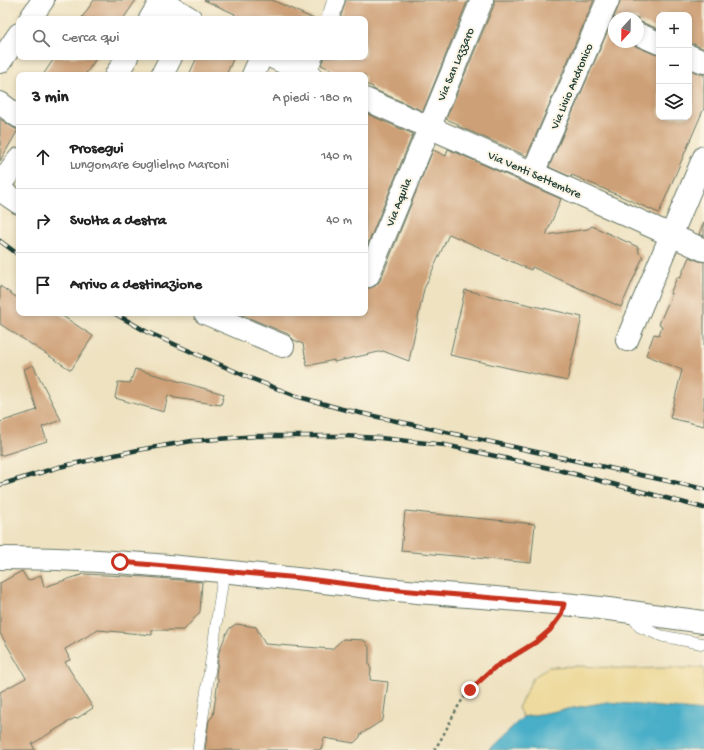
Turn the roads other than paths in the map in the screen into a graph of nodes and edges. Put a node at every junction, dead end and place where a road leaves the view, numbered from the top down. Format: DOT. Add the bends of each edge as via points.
graph roads {
  1 [pos="43,0"];
  2 [pos="336,0"];
  3 [pos="482,0"];
  4 [pos="157,7"];
  5 [pos="607,13"];
  6 [pos="32,16"];
  7 [pos="182,16"];
  8 [pos="331,16"];
  9 [pos="644,37"];
  10 [pos="16,38"];
  11 [pos="656,42"];
  12 [pos="692,57"];
  13 [pos="125,60"];
  14 [pos="170,60"];
  15 [pos="260,60"];
  16 [pos="282,60"];
  17 [pos="0,62"];
  18 [pos="704,62"];
  19 [pos="311,69"];
  20 [pos="118,72"];
  21 [pos="164,72"];
  22 [pos="254,72"];
  23 [pos="368,101"];
  24 [pos="0,103"];
  25 [pos="16,115"];
  26 [pos="428,127"];
  27 [pos="704,157"];
  28 [pos="16,163"];
  29 [pos="533,173"];
  30 [pos="0,185"];
  31 [pos="0,190"];
  32 [pos="16,201"];
  33 [pos="671,235"];
  34 [pos="704,250"];
  35 [pos="368,276"];
  36 [pos="212,316"];
  37 [pos="627,340"];
  38 [pos="283,346"];
  39 [pos="0,558"];
  40 [pos="224,571"];
  41 [pos="629,612"];
  42 [pos="704,622"];
  43 [pos="704,644"];
  44 [pos="198,750"];
  1 -- 6 [label="street"];
  2 -- 8 [label="street"];
  3 -- 26 [label="street, Via San Lazzaro"];
  4 -- 7 [label="street"];
  5 -- 29 [label="street, Via Livio Andronico"];
  9 -- 11 [label="street"];
  10 -- 17 [label="street"];
  12 -- 18 [label="street"];
  13 -- 20 [label="street"];
  14 -- 21 [label="street"];
  15 -- 22 [label="street"];
  16 -- 19 [label="street"];
  23 -- 26 [label="street, Via Venti Settembre"];
  24 -- 25 [label="street"];
  26 -- 29 [label="street, Via Venti Settembre"];
  26 -- 35 [label="street, Via Aquila"];
  27 -- 33 [label="street"];
  28 -- 30 [label="street"];
  29 -- 33 [label="street, Via Venti Settembre"];
  31 -- 32 [label="street"];
  33 -- 34 [label="street, Via Venti Settembre"];
  33 -- 37 [label="street"];
  36 -- 38 [label="street"];
  39 -- 40 [label="street" via="120,562"];
  40 -- 41 [label="street"];
  40 -- 44 [label="lane"];
  41 -- 42 [label="street"];
  41 -- 43 [label="lane" via="640,627 662,636"];
}
